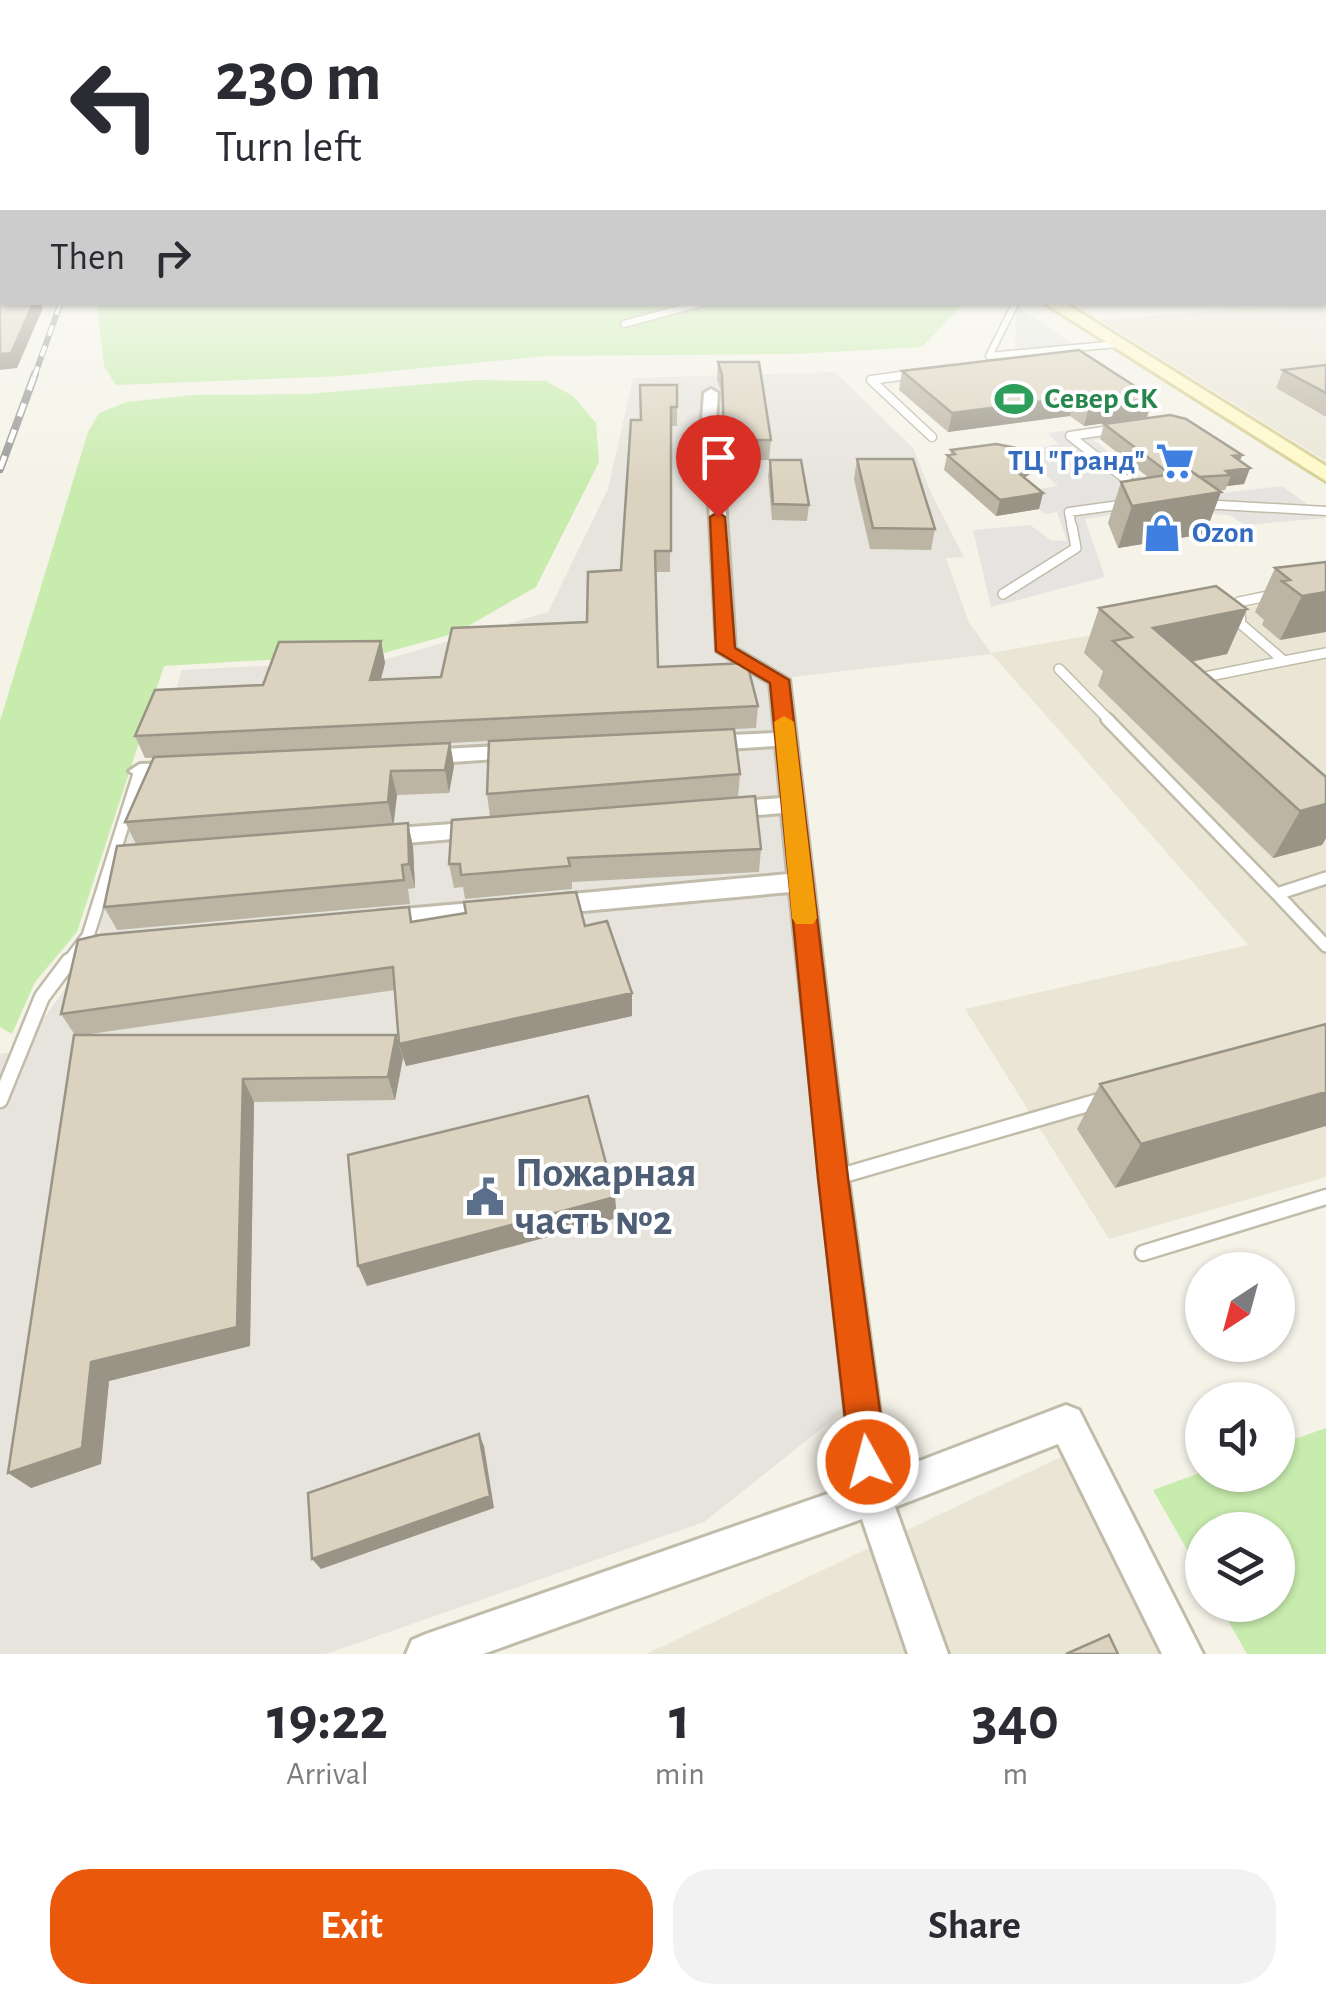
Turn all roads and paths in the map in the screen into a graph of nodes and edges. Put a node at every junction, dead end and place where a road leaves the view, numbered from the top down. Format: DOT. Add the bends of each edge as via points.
graph roads {
  1 [pos="1001,332"];
  2 [pos="1098,332"];
  3 [pos="1117,344"];
  4 [pos="989,356"];
  5 [pos="1046,361"];
  6 [pos="927,373"];
  7 [pos="711,393"];
  8 [pos="1128,428"];
  9 [pos="932,437"];
  10 [pos="1326,476"];
  11 [pos="1152,500"];
  12 [pos="1135,502"];
  13 [pos="1188,503"];
  14 [pos="1326,511"];
  15 [pos="1291,592"];
  16 [pos="1002,594"];
  17 [pos="1326,653"];
  18 [pos="1284,661"];
  19 [pos="1059,669"];
  20 [pos="1175,684"];
  21 [pos="786,739"];
  22 [pos="688,744"];
  23 [pos="531,752"];
  24 [pos="394,759"];
  25 [pos="198,768"];
  26 [pos="140,772"];
  27 [pos="793,805"];
  28 [pos="696,812"];
  29 [pos="501,828"];
  30 [pos="365,839"];
  31 [pos="1326,878"];
  32 [pos="801,882"];
  33 [pos="1278,894"];
  34 [pos="353,922"];
  35 [pos="119,944"];
  36 [pos="1326,946"];
  37 [pos="80,947"];
  38 [pos="1117,1095"];
  39 [pos="0,1100"];
  40 [pos="833,1178"];
  41 [pos="1326,1196"];
  42 [pos="1143,1253"];
  43 [pos="873,1497"];
  44 [pos="426,1654"];
  45 [pos="928,1654"];
  46 [pos="1183,1654"];
  1 -- 4 [label="lane"];
  2 -- 3 [label="main road"];
  3 -- 4 [label="lane"];
  3 -- 10 [label="main road"];
  4 -- 5 [label="lane" via="983,367"];
  6 -- 9 [label="lane" via="871,380"];
  7 -- 21 [label="street" via="707,447 716,484 726,651 779,680"];
  8 -- 11 [label="lane" via="1070,436"];
  12 -- 16 [label="lane" via="1069,512 1076,548"];
  13 -- 14 [label="lane"];
  15 -- 18 [label="lane" via="1238,602 1241,624"];
  17 -- 18 [label="lane"];
  18 -- 20 [label="lane"];
  19 -- 33 [label="lane"];
  21 -- 22 [label="street"];
  21 -- 27 [label="street"];
  23 -- 24 [label="street"];
  25 -- 26 [label="street"];
  26 -- 37 [label="lane" via="122,858"];
  27 -- 28 [label="street"];
  27 -- 32 [label="street"];
  29 -- 30 [label="street"];
  31 -- 33 [label="lane"];
  32 -- 34 [label="street"];
  32 -- 40 [label="street"];
  33 -- 36 [label="lane"];
  35 -- 37 [label="street"];
  37 -- 39 [label="lane" via="42,997"];
  38 -- 40 [label="lane"];
  40 -- 43 [label="street"];
  41 -- 42 [label="lane"];
  43 -- 44 [label="street"];
  43 -- 45 [label="street"];
  43 -- 46 [label="street" via="1066,1424"];
}
